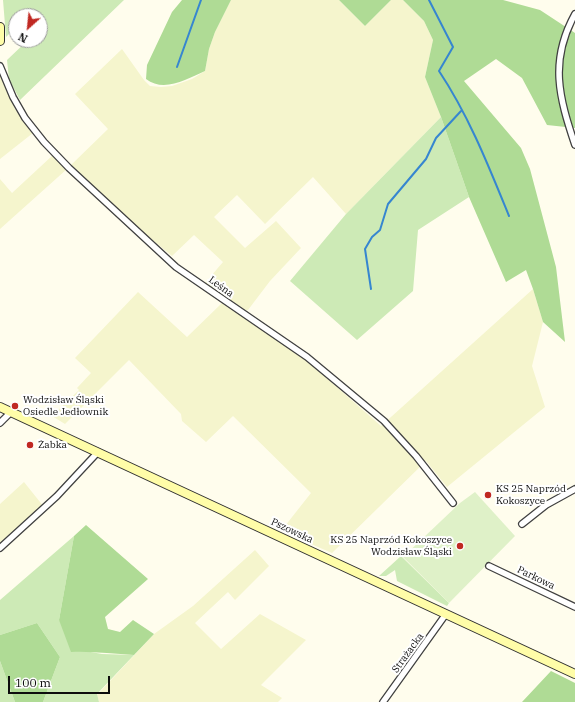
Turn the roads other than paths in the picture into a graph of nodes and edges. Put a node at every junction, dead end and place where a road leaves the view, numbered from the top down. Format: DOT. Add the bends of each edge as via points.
graph roads {
  1 [pos="575,14"];
  2 [pos="0,27"];
  3 [pos="0,41"];
  4 [pos="0,66"];
  5 [pos="575,145"];
  6 [pos="0,407"];
  7 [pos="11,412"];
  8 [pos="0,422"];
  9 [pos="98,452"];
  10 [pos="575,489"];
  11 [pos="453,503"];
  12 [pos="522,524"];
  13 [pos="0,548"];
  14 [pos="489,566"];
  15 [pos="575,607"];
  16 [pos="446,614"];
  17 [pos="575,674"];
  18 [pos="383,702"];
  1 -- 5 [label="street" via="562,45 558,74 560,94"];
  2 -- 3 [label="main road"];
  4 -- 11 [label="street, Leśna" via="13,98 25,118 69,168 176,267 307,357 384,421"];
  6 -- 7 [label="main road, Pszowska"];
  7 -- 8 [label="street"];
  7 -- 9 [label="main road, Pszowska"];
  9 -- 13 [label="street" via="57,496"];
  9 -- 16 [label="main road, Pszowska"];
  10 -- 12 [label="street" via="546,505"];
  14 -- 15 [label="street, Parkowa"];
  16 -- 17 [label="main road, Pszowska"];
  16 -- 18 [label="street, Strażacka"];
}
